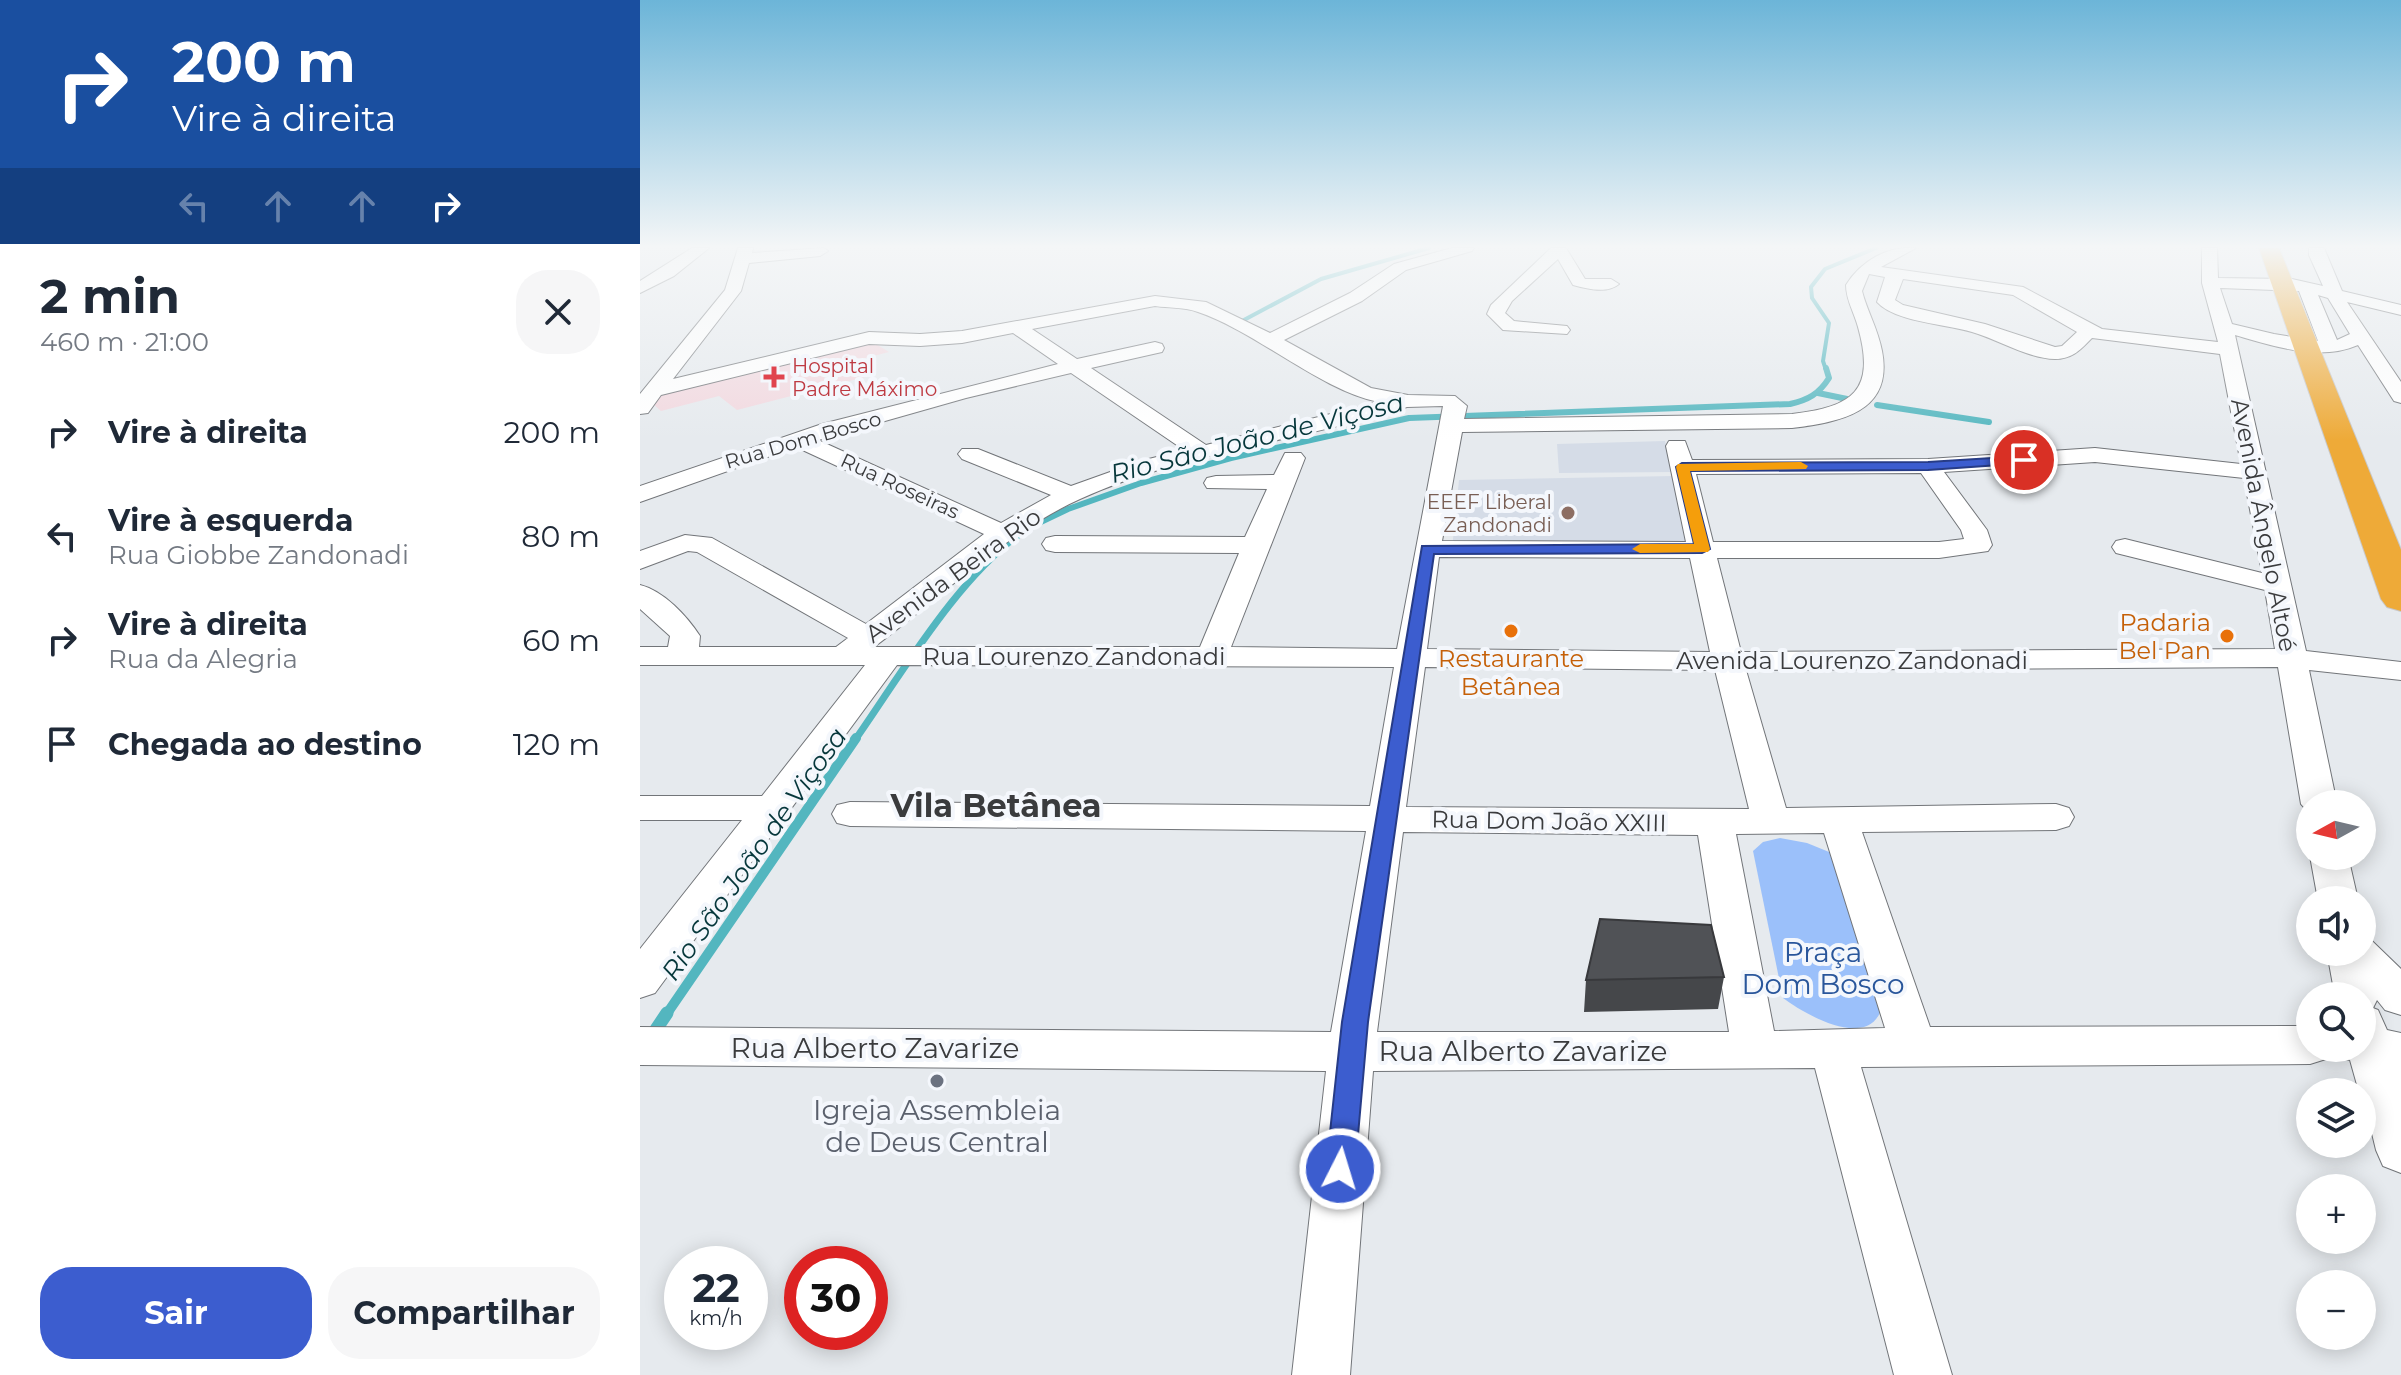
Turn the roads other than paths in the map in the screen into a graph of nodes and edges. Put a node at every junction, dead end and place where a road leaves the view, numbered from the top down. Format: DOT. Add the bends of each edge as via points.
graph roads {
  1 [pos="716,312"];
  2 [pos="1089,312"];
  3 [pos="1213,312"];
  4 [pos="1326,312"];
  5 [pos="1497,312"];
  6 [pos="1861,312"];
  7 [pos="1911,312"];
  8 [pos="2059,312"];
  9 [pos="2239,312"];
  10 [pos="2304,312"];
  11 [pos="2346,312"];
  12 [pos="2235,314"];
  13 [pos="1016,327"];
  14 [pos="1561,330"];
  15 [pos="2088,331"];
  16 [pos="2360,336"];
  17 [pos="1270,340"];
  18 [pos="2317,346"];
  19 [pos="1155,348"];
  20 [pos="1074,366"];
  21 [pos="2398,389"];
  22 [pos="655,390"];
  23 [pos="1408,401"];
  24 [pos="640,408"];
  25 [pos="1455,416"];
  26 [pos="1671,423"];
  27 [pos="798,439"];
  28 [pos="1202,452"];
  29 [pos="970,454"];
  30 [pos="1928,466"];
  31 [pos="1682,467"];
  32 [pos="2252,472"];
  33 [pos="1216,483"];
  34 [pos="1071,494"];
  35 [pos="640,495"];
  36 [pos="1002,533"];
  37 [pos="1055,544"];
  38 [pos="1255,545"];
  39 [pos="2125,547"];
  40 [pos="1427,549"];
  41 [pos="1702,549"];
  42 [pos="640,561"];
  43 [pos="2278,585"];
  44 [pos="640,594"];
  45 [pos="2401,599"];
  46 [pos="887,650"];
  47 [pos="640,656"];
  48 [pos="1212,656"];
  49 [pos="682,657"];
  50 [pos="1413,657"];
  51 [pos="2290,658"];
  52 [pos="1728,661"];
  53 [pos="2401,671"];
  54 [pos="2316,790"];
  55 [pos="640,808"];
  56 [pos="772,808"];
  57 [pos="850,814"];
  58 [pos="2056,817"];
  59 [pos="1384,819"];
  60 [pos="1839,821"];
  61 [pos="1715,822"];
  62 [pos="1771,822"];
  63 [pos="2370,966"];
  64 [pos="640,981"];
  65 [pos="2401,997"];
  66 [pos="2296,1045"];
  67 [pos="640,1046"];
  68 [pos="1914,1046"];
  69 [pos="1833,1050"];
  70 [pos="1755,1051"];
  71 [pos="1351,1052"];
  72 [pos="2376,1052"];
  73 [pos="2399,1137"];
  74 [pos="1321,1375"];
  75 [pos="1923,1375"];
  1 -- 22 [label="street"];
  2 -- 13 [label="street"];
  3 -- 17 [label="street"];
  4 -- 17 [label="street"];
  5 -- 14 [label="street" via="1509,326"];
  6 -- 26 [label="street" via="1875,376 1865,398 1841,413"];
  7 -- 15 [label="street" via="2044,352 2068,351"];
  8 -- 15 [label="street"];
  9 -- 12 [label="street"];
  10 -- 18 [label="highway"];
  11 -- 16 [label="street"];
  12 -- 15 [label="street"];
  12 -- 18 [label="street" via="2262,336"];
  12 -- 32 [label="street, Avenida Ângelo Altoé"];
  13 -- 20 [label="street"];
  13 -- 22 [label="street" via="929,340 869,338"];
  16 -- 18 [label="street" via="2350,343"];
  16 -- 21 [label="street"];
  17 -- 23 [label="street" via="1365,393"];
  18 -- 45 [label="highway"];
  19 -- 20 [label="street, Rua Dom Bosco"];
  20 -- 27 [label="street, Rua Dom Bosco"];
  20 -- 28 [label="street"];
  22 -- 24 [label="street"];
  23 -- 25 [label="street" via="1441,399"];
  23 -- 28 [label="street, Avenida Beira Rio"];
  25 -- 26 [label="street"];
  25 -- 40 [label="street"];
  26 -- 31 [label="street"];
  27 -- 35 [label="street, Rua Dom Bosco"];
  27 -- 36 [label="street, Rua Roseiras"];
  28 -- 34 [label="street, Avenida Beira Rio"];
  29 -- 34 [label="street"];
  30 -- 31 [label="street"];
  30 -- 32 [label="street" via="2107,456"];
  30 -- 41 [label="street" via="1979,545 1939,550"];
  31 -- 41 [label="street"];
  32 -- 43 [label="street, Avenida Ângelo Altoé"];
  33 -- 38 [label="street" via="1288,470"];
  34 -- 36 [label="street, Avenida Beira Rio"];
  36 -- 46 [label="street, Avenida Beira Rio"];
  37 -- 38 [label="street"];
  38 -- 48 [label="street"];
  39 -- 43 [label="street"];
  40 -- 41 [label="street"];
  40 -- 50 [label="street"];
  41 -- 52 [label="street"];
  42 -- 46 [label="street" via="685,543 703,544"];
  43 -- 51 [label="street, Avenida Ângelo Altoé"];
  44 -- 49 [label="street" via="685,636"];
  46 -- 48 [label="street, Rua Lourenzo Zandonadi" via="946,656"];
  46 -- 49 [label="street, Rua Lourenzo Zandonadi" via="843,656"];
  46 -- 56 [label="street, Avenida Beira Rio"];
  47 -- 49 [label="street, Rua Lourenzo Zandonadi"];
  48 -- 50 [label="street, Rua Lourenzo Zandonadi"];
  50 -- 52 [label="street, Avenida Lourenzo Zandonadi"];
  50 -- 59 [label="street"];
  51 -- 52 [label="street, Avenida Lourenzo Zandonadi"];
  51 -- 53 [label="street"];
  51 -- 54 [label="street, Avenida Ângelo Altoé"];
  52 -- 62 [label="street"];
  55 -- 56 [label="street"];
  56 -- 64 [label="street, Avenida Beira Rio"];
  57 -- 59 [label="street, Rua Dom João XXIII"];
  58 -- 60 [label="street, Rua Dom João XXIII"];
  59 -- 61 [label="street, Rua Dom João XXIII"];
  59 -- 71 [label="street"];
  60 -- 62 [label="street, Rua Dom João XXIII"];
  60 -- 68 [label="street"];
  61 -- 62 [label="street, Rua Dom João XXIII"];
  61 -- 70 [label="street"];
  63 -- 65 [label="street"];
  66 -- 68 [label="street, Rua Alberto Zavarize"];
  67 -- 71 [label="street, Rua Alberto Zavarize"];
  68 -- 69 [label="street, Rua Alberto Zavarize"];
  69 -- 70 [label="street, Rua Alberto Zavarize"];
  69 -- 75 [label="street"];
  70 -- 71 [label="street, Rua Alberto Zavarize"];
  71 -- 74 [label="street"];
  72 -- 73 [label="street"];
}
